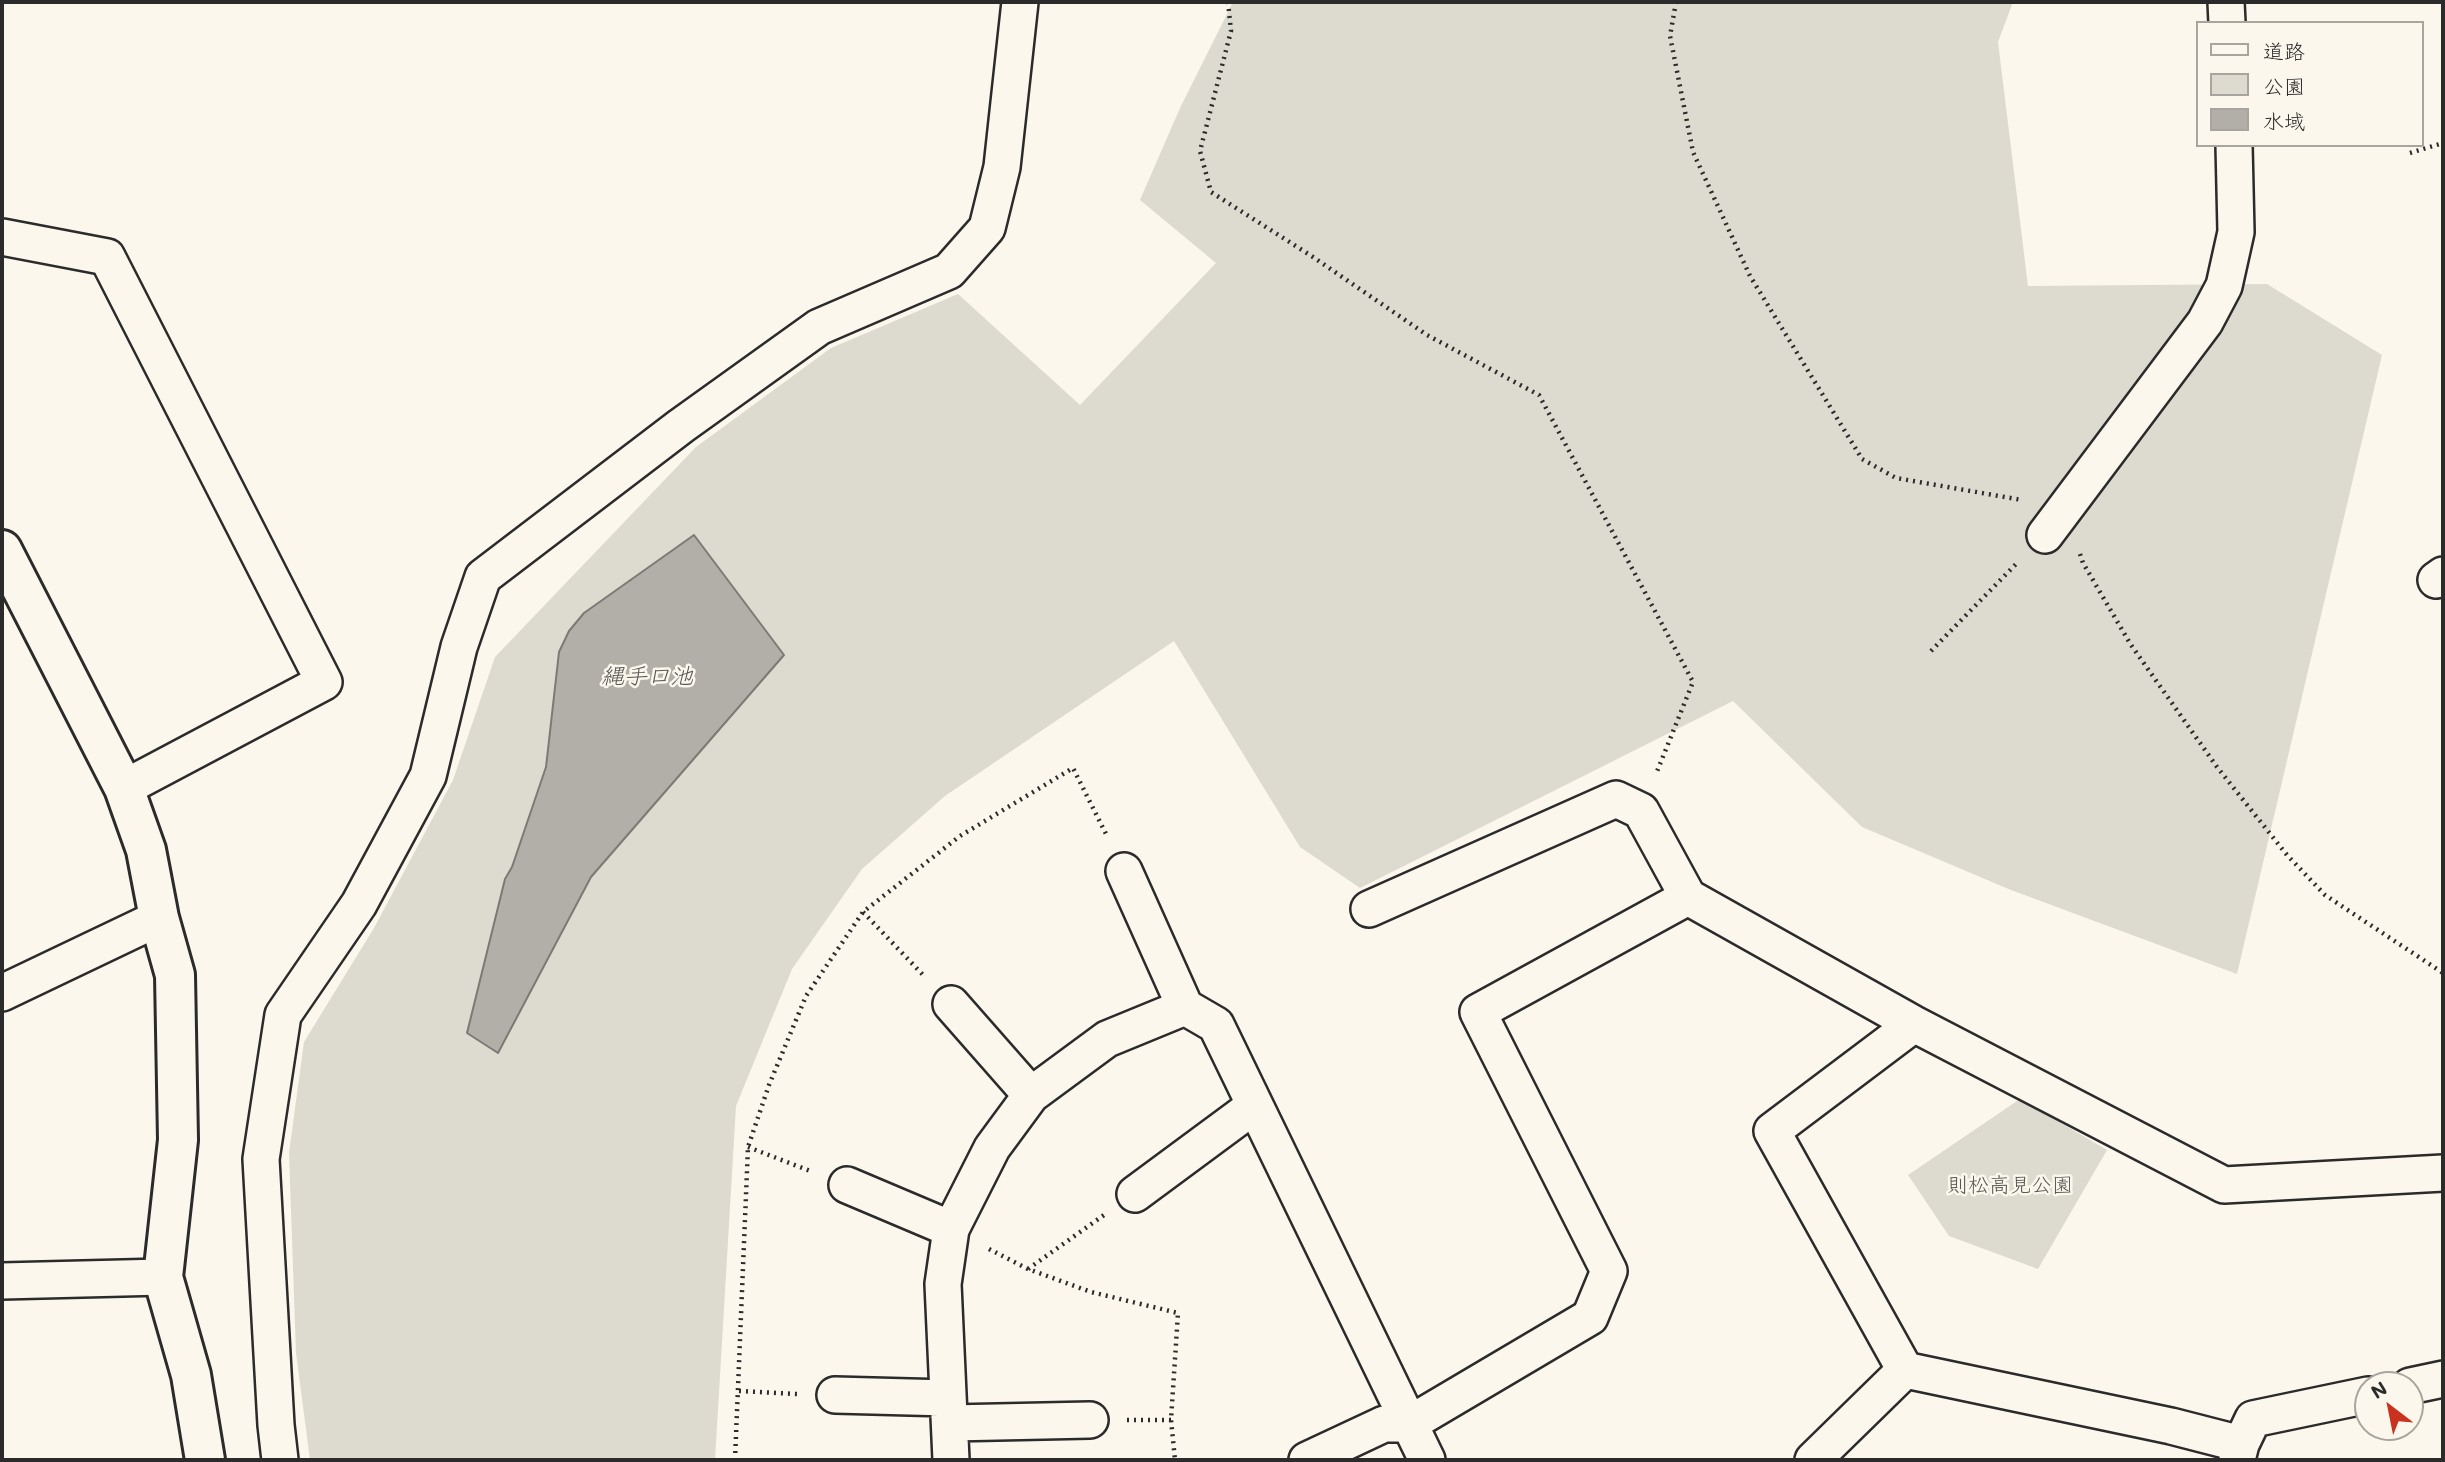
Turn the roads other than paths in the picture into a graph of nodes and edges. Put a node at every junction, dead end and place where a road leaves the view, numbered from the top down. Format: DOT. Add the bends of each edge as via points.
graph roads {
  1 [pos="1020,2"];
  2 [pos="2226,2"];
  3 [pos="2227,21"];
  4 [pos="2234,147"];
  5 [pos="2,237"];
  6 [pos="2055,521"];
  7 [pos="2,550"];
  8 [pos="124,788"];
  9 [pos="1124,871"];
  10 [pos="1688,897"];
  11 [pos="1369,909"];
  12 [pos="159,918"];
  13 [pos="2,993"];
  14 [pos="951,1004"];
  15 [pos="1185,1007"];
  16 [pos="1914,1024"];
  17 [pos="1031,1095"];
  18 [pos="1254,1106"];
  19 [pos="2443,1173"];
  20 [pos="847,1185"];
  21 [pos="1135,1194"];
  22 [pos="951,1229"];
  23 [pos="163,1276"];
  24 [pos="2,1281"];
  25 [pos="1905,1370"];
  26 [pos="2443,1379"];
  27 [pos="2424,1383"];
  28 [pos="835,1395"];
  29 [pos="2354,1398"];
  30 [pos="950,1411"];
  31 [pos="1090,1420"];
  32 [pos="1409,1424"];
  33 [pos="2239,1452"];
  34 [pos="205,1460"];
  35 [pos="280,1460"];
  36 [pos="951,1460"];
  37 [pos="1307,1460"];
  38 [pos="1427,1460"];
  39 [pos="1813,1460"];
  1 -- 35 [label="street" via="1002,167 987,228 948,271 819,327 483,577 459,647 428,776 359,904 283,1015 261,1159"];
  2 -- 3 [label="street"];
  4 -- 6 [label="street" via="2236,232 2224,286 2205,322"];
  5 -- 8 [label="street" via="107,257 324,682"];
  7 -- 8 [label="street"];
  8 -- 12 [label="street" via="146,850"];
  9 -- 15 [label="street"];
  10 -- 11 [label="street" via="1641,811 1616,799"];
  10 -- 16 [label="street"];
  10 -- 32 [label="street" via="1478,1012 1609,1271 1590,1317"];
  12 -- 13 [label="street"];
  12 -- 23 [label="street" via="175,975 178,1140"];
  14 -- 17 [label="street"];
  15 -- 17 [label="street" via="1107,1039"];
  15 -- 18 [label="street" via="1216,1025"];
  16 -- 19 [label="street" via="2224,1185"];
  16 -- 25 [label="street" via="1772,1131"];
  17 -- 22 [label="street" via="992,1148"];
  18 -- 21 [label="street"];
  18 -- 32 [label="street"];
  20 -- 22 [label="street"];
  22 -- 30 [label="street" via="943,1284"];
  23 -- 24 [label="street"];
  23 -- 34 [label="street" via="191,1376"];
  25 -- 33 [label="street" via="2171,1426"];
  25 -- 39 [label="street"];
  26 -- 27 [label="street"];
  28 -- 30 [label="street"];
  29 -- 33 [label="street" via="2253,1419"];
  30 -- 31 [label="street"];
  30 -- 36 [label="street"];
  32 -- 37 [label="street" via="1384,1424"];
  32 -- 38 [label="street"];
}
